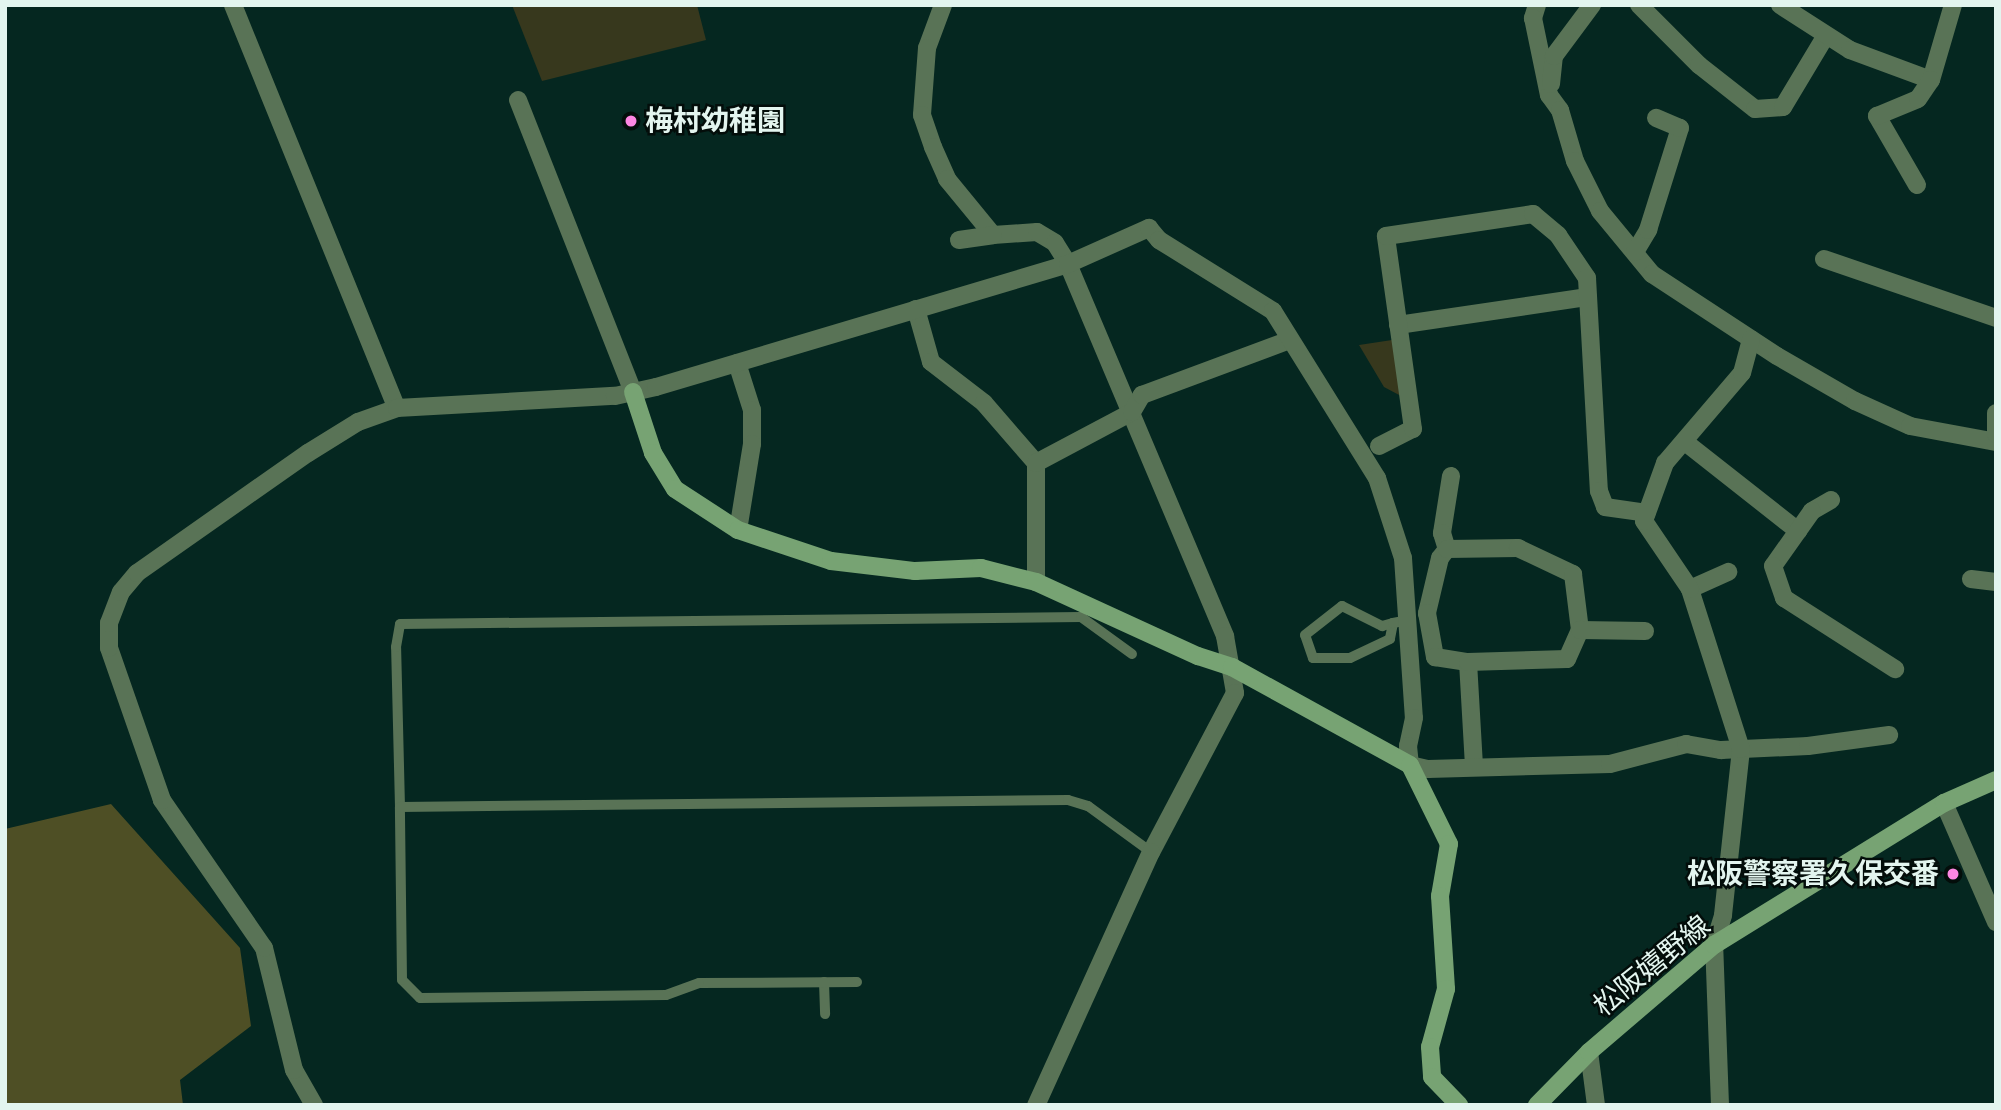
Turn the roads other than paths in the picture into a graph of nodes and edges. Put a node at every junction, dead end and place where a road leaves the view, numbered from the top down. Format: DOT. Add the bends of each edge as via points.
graph roads {
  1 [pos="233,5"];
  2 [pos="943,5"];
  3 [pos="1537,5"];
  4 [pos="1592,5"];
  5 [pos="1640,5"];
  6 [pos="1780,5"];
  7 [pos="1953,5"];
  8 [pos="1825,37"];
  9 [pos="1931,80"];
  10 [pos="1549,95"];
  11 [pos="518,100"];
  12 [pos="1656,118"];
  13 [pos="1917,185"];
  14 [pos="993,235"];
  15 [pos="959,240"];
  16 [pos="1634,253"];
  17 [pos="1824,259"];
  18 [pos="1068,264"];
  19 [pos="1588,297"];
  20 [pos="916,309"];
  21 [pos="1996,318"];
  22 [pos="1398,325"];
  23 [pos="1751,339"];
  24 [pos="1290,340"];
  25 [pos="737,363"];
  26 [pos="633,392"];
  27 [pos="397,408"];
  28 [pos="1132,412"];
  29 [pos="1996,413"];
  30 [pos="1996,434"];
  31 [pos="1685,442"];
  32 [pos="1996,442"];
  33 [pos="1379,446"];
  34 [pos="1036,463"];
  35 [pos="1451,476"];
  36 [pos="1831,500"];
  37 [pos="1647,513"];
  38 [pos="738,530"];
  39 [pos="1798,531"];
  40 [pos="1447,549"];
  41 [pos="1728,572"];
  42 [pos="1971,579"];
  43 [pos="1037,582"];
  44 [pos="1996,582"];
  45 [pos="1690,589"];
  46 [pos="1401,622"];
  47 [pos="1580,630"];
  48 [pos="1645,631"];
  49 [pos="1132,654"];
  50 [pos="1468,662"];
  51 [pos="1232,667"];
  52 [pos="1895,669"];
  53 [pos="1889,735"];
  54 [pos="1741,749"];
  55 [pos="1410,765"];
  56 [pos="1474,768"];
  57 [pos="1996,780"];
  58 [pos="1944,803"];
  59 [pos="400,807"];
  60 [pos="1151,852"];
  61 [pos="1996,922"];
  62 [pos="1714,945"];
  63 [pos="824,982"];
  64 [pos="857,982"];
  65 [pos="825,1014"];
  66 [pos="1589,1052"];
  67 [pos="314,1105"];
  68 [pos="1036,1105"];
  69 [pos="1459,1105"];
  70 [pos="1537,1105"];
  71 [pos="1596,1105"];
  72 [pos="1720,1105"];
  1 -- 27 [label="street"];
  2 -- 14 [label="street" via="926,48 922,115 947,179"];
  3 -- 10 [label="street" via="1533,18"];
  4 -- 10 [label="street" via="1555,56"];
  5 -- 8 [label="street" via="1699,65 1755,109 1783,107"];
  6 -- 8 [label="street"];
  7 -- 9 [label="street"];
  8 -- 9 [label="street" via="1890,68"];
  9 -- 13 [label="street" via="1918,99 1877,116"];
  10 -- 16 [label="street" via="1560,110 1575,161 1600,211"];
  11 -- 26 [label="street"];
  12 -- 16 [label="street" via="1680,128 1648,230"];
  14 -- 15 [label="street"];
  14 -- 18 [label="street" via="1037,232 1055,243"];
  16 -- 23 [label="street" via="1652,274"];
  17 -- 21 [label="street"];
  18 -- 20 [label="street"];
  18 -- 24 [label="street" via="1149,228 1159,240 1258,298 1273,311"];
  18 -- 28 [label="street"];
  19 -- 22 [label="street"];
  19 -- 22 [label="street" via="1587,278 1558,235 1533,214 1386,236"];
  19 -- 37 [label="street" via="1599,491 1605,506"];
  20 -- 25 [label="street"];
  20 -- 34 [label="street" via="930,362 984,403"];
  22 -- 33 [label="street" via="1413,429"];
  23 -- 31 [label="street" via="1742,373"];
  23 -- 32 [label="street" via="1854,401 1910,426"];
  24 -- 28 [label="street" via="1142,395"];
  24 -- 46 [label="street" via="1377,478 1403,558"];
  25 -- 26 [label="street"];
  25 -- 38 [label="street" via="752,410 752,444"];
  26 -- 27 [label="street"];
  26 -- 38 [label="street" via="653,453 675,489"];
  27 -- 67 [label="street" via="358,422 308,453 137,573 121,592 109,623 109,648 162,800 264,948 294,1070"];
  28 -- 34 [label="street"];
  28 -- 51 [label="street" via="1225,636"];
  29 -- 30 [label="street"];
  31 -- 37 [label="street" via="1665,463"];
  31 -- 39 [label="street"];
  34 -- 43 [label="street"];
  35 -- 40 [label="street" via="1442,533"];
  36 -- 39 [label="street" via="1812,511"];
  37 -- 45 [label="street" via="1644,521"];
  38 -- 43 [label="street" via="831,561 915,571 981,568"];
  39 -- 52 [label="street" via="1773,566 1784,598"];
  40 -- 47 [label="street" via="1518,548 1573,574"];
  40 -- 50 [label="street" via="1440,558 1427,613 1430,639 1435,657"];
  41 -- 45 [label="street"];
  42 -- 44 [label="street"];
  43 -- 51 [label="street" via="1198,656"];
  45 -- 54 [label="street"];
  46 -- 46 [label="lane" via="1382,626 1342,606 1306,635 1313,658 1350,658 1390,639"];
  46 -- 55 [label="street" via="1414,718 1408,746"];
  47 -- 48 [label="street"];
  47 -- 50 [label="street" via="1567,659"];
  49 -- 59 [label="lane" via="1081,617 400,624 396,647"];
  50 -- 56 [label="street"];
  51 -- 55 [label="street"];
  51 -- 60 [label="street" via="1235,692"];
  53 -- 54 [label="street"];
  54 -- 56 [label="street" via="1686,744 1610,764"];
  54 -- 62 [label="street" via="1723,915"];
  55 -- 56 [label="street"];
  55 -- 69 [label="street" via="1449,844 1440,896 1446,989 1430,1048 1432,1077"];
  57 -- 58 [label="street, 松阪嬉野線"];
  58 -- 61 [label="street"];
  58 -- 62 [label="street, 松阪嬉野線"];
  59 -- 60 [label="lane" via="1068,800 1088,806"];
  59 -- 63 [label="lane" via="402,980 420,999 666,995 699,983"];
  60 -- 68 [label="street"];
  62 -- 66 [label="street, 松阪嬉野線"];
  62 -- 72 [label="street"];
  63 -- 64 [label="lane"];
  63 -- 65 [label="lane"];
  66 -- 70 [label="street, 松阪嬉野線"];
  66 -- 71 [label="street"];
}
